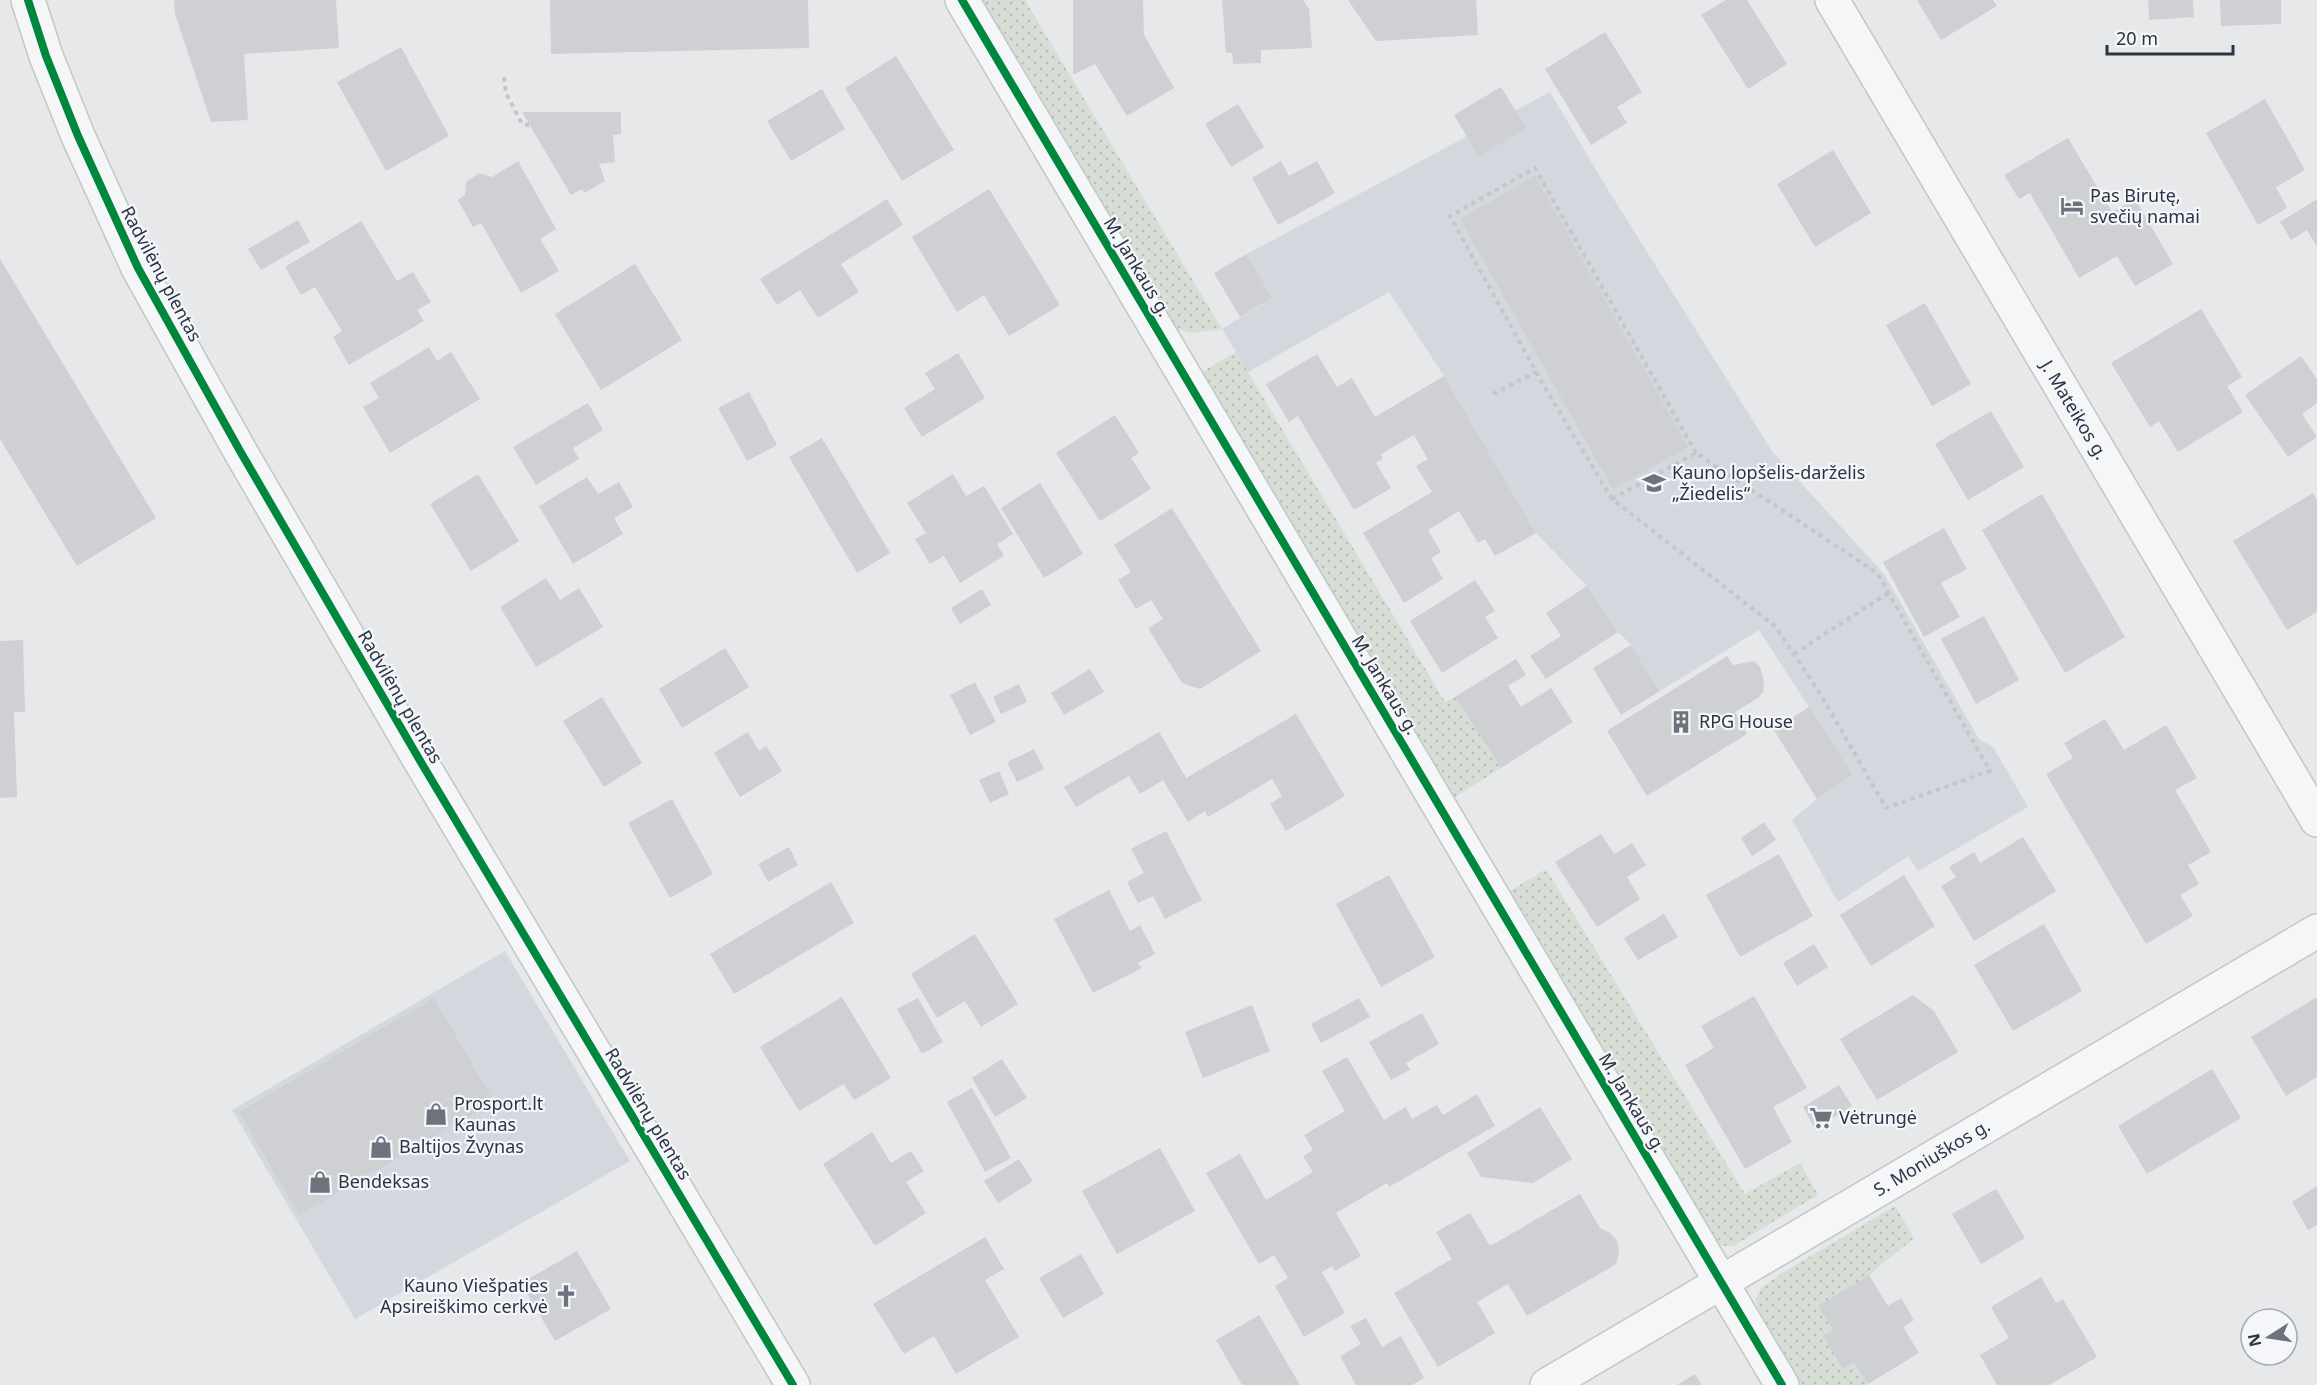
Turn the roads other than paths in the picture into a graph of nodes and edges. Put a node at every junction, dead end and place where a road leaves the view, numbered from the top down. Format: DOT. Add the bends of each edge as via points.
graph roads {
  1 [pos="28,0"];
  2 [pos="962,0"];
  3 [pos="1832,0"];
  4 [pos="2317,820"];
  5 [pos="2317,931"];
  6 [pos="1721,1282"];
  7 [pos="793,1385"];
  8 [pos="1547,1385"];
  9 [pos="1782,1385"];
  1 -- 7 [label="street, Radvilėnų plentas" via="78,136 138,268 422,764"];
  2 -- 6 [label="street, M. Jankaus g."];
  3 -- 4 [label="street, J. Mateikos g."];
  5 -- 6 [label="street, S. Moniuškos g."];
  6 -- 8 [label="street, S. Moniuškos g."];
  6 -- 9 [label="street, M. Jankaus g."];
}
